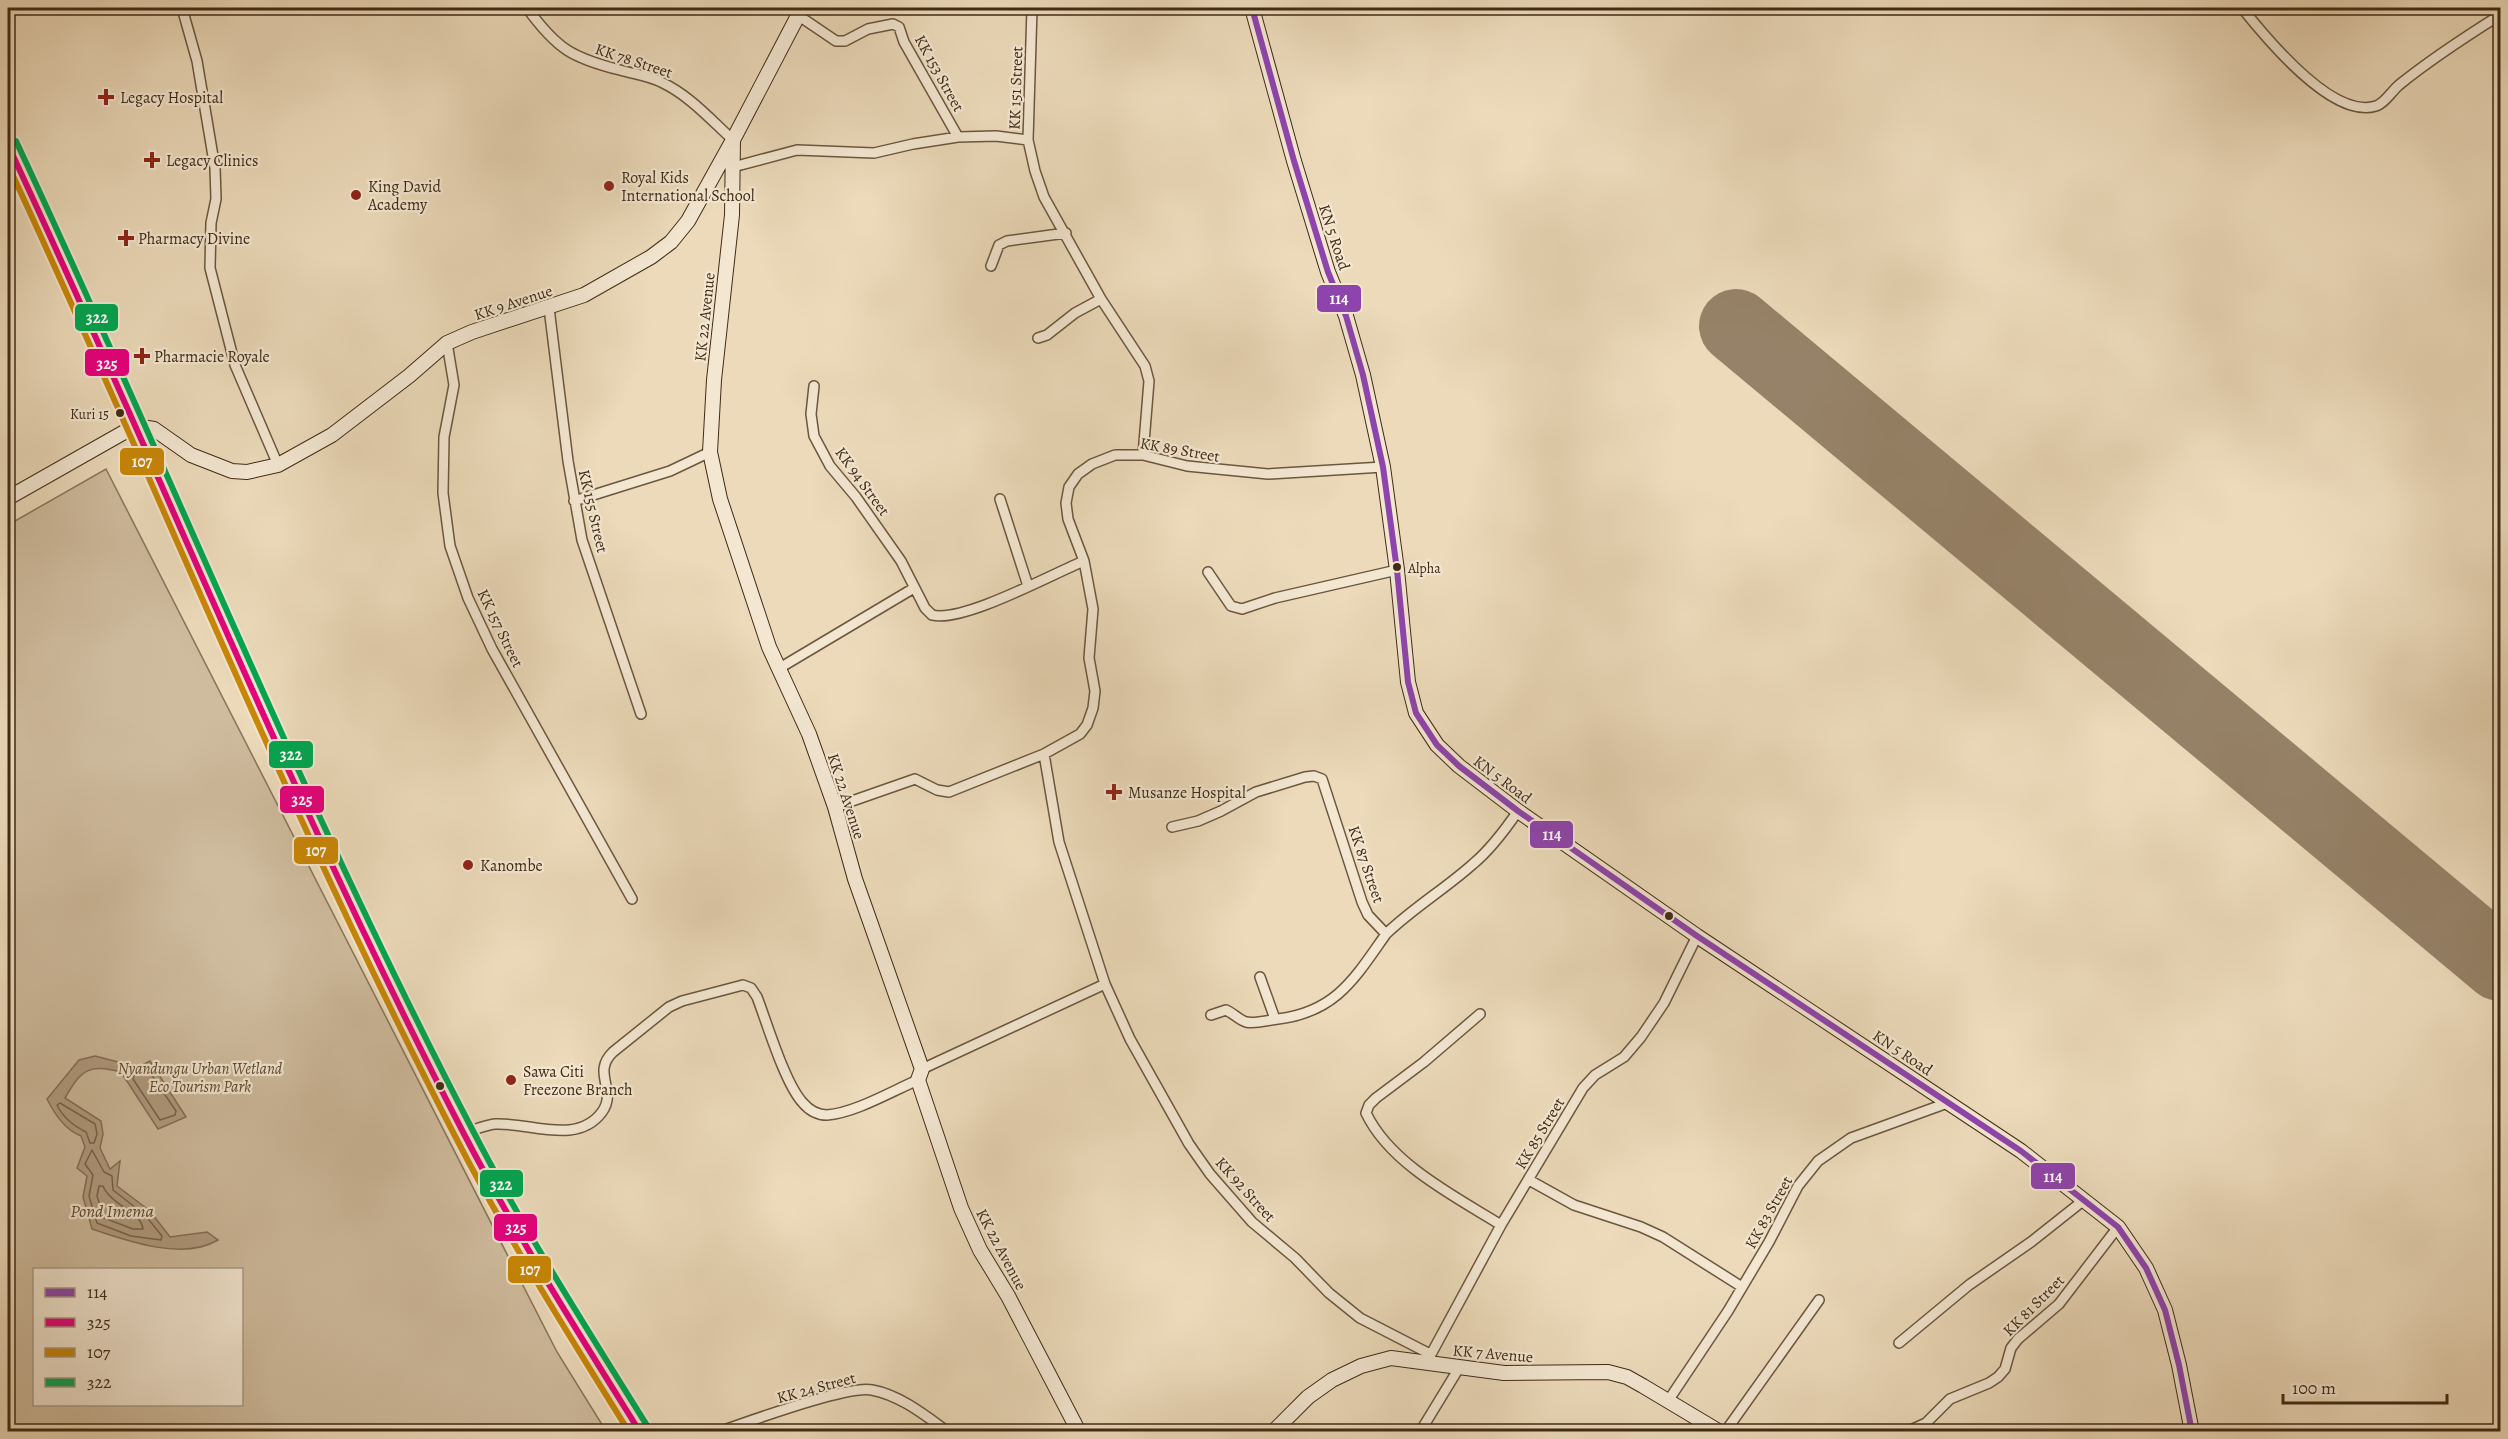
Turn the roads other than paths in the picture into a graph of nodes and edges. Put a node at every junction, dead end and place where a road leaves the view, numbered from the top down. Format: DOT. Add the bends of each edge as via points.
graph roads {
  1 [pos="182,8"];
  2 [pos="527,8"];
  3 [pos="1032,8"];
  4 [pos="1251,8"];
  5 [pos="2242,8"];
  6 [pos="800,12"];
  7 [pos="2500,15"];
  8 [pos="958,137"];
  9 [pos="733,140"];
  10 [pos="1028,140"];
  11 [pos="8,146"];
  12 [pos="733,167"];
  13 [pos="1066,233"];
  14 [pos="992,266"];
  15 [pos="1101,299"];
  16 [pos="549,308"];
  17 [pos="1038,338"];
  18 [pos="447,343"];
  19 [pos="814,386"];
  20 [pos="135,426"];
  21 [pos="710,452"];
  22 [pos="1143,455"];
  23 [pos="278,465"];
  24 [pos="1383,468"];
  25 [pos="8,498"];
  26 [pos="1000,500"];
  27 [pos="574,501"];
  28 [pos="1084,561"];
  29 [pos="1397,570"];
  30 [pos="1208,572"];
  31 [pos="1028,586"];
  32 [pos="914,588"];
  33 [pos="778,669"];
  34 [pos="641,714"];
  35 [pos="1044,754"];
  36 [pos="836,807"];
  37 [pos="1518,811"];
  38 [pos="1172,827"];
  39 [pos="632,899"];
  40 [pos="1386,934"];
  41 [pos="1697,936"];
  42 [pos="1260,978"];
  43 [pos="1105,984"];
  44 [pos="1480,1014"];
  45 [pos="1211,1015"];
  46 [pos="1275,1019"];
  47 [pos="920,1074"];
  48 [pos="1950,1102"];
  49 [pos="464,1133"];
  50 [pos="1529,1180"];
  51 [pos="2084,1200"];
  52 [pos="1501,1225"];
  53 [pos="2118,1227"];
  54 [pos="1742,1287"];
  55 [pos="1819,1300"];
  56 [pos="1899,1343"];
  57 [pos="1429,1358"];
  58 [pos="1459,1368"];
  59 [pos="1668,1401"];
  60 [pos="640,1431"];
  61 [pos="717,1431"];
  62 [pos="948,1431"];
  63 [pos="1079,1431"];
  64 [pos="1273,1431"];
  65 [pos="1420,1431"];
  66 [pos="1720,1431"];
  67 [pos="1725,1431"];
  68 [pos="1906,1431"];
  69 [pos="2192,1431"];
  1 -- 23 [label="street" via="197,61 215,168 210,268 235,365"];
  2 -- 9 [label="street, KK 78 Street" via="558,45 594,64 658,80 674,88"];
  3 -- 10 [label="street, KK 151 Street"];
  4 -- 24 [label="main road, KN 5 Road" via="1297,172 1363,375"];
  5 -- 7 [label="street" via="2314,84 2341,104 2363,108 2378,106 2431,59"];
  6 -- 8 [label="street, KK 153 Street" via="836,42 868,28 893,24 899,27"];
  6 -- 9 [label="main road, KK 9 Avenue"];
  8 -- 10 [label="street, KK 153 Street"];
  8 -- 12 [label="street, KK 153 Street" via="874,153 796,150"];
  9 -- 12 [label="main road, KK 22 Avenue"];
  9 -- 16 [label="main road, KK 9 Avenue" via="688,221 671,242 616,278"];
  10 -- 13 [label="street, KK 151 Street" via="1044,197"];
  11 -- 20 [label="highway"];
  12 -- 21 [label="main road, KK 22 Avenue"];
  13 -- 14 [label="street" via="1007,241 999,245"];
  13 -- 15 [label="street, KK 151 Street"];
  15 -- 17 [label="street"];
  15 -- 22 [label="street, KK 151 Street" via="1145,366 1149,381"];
  16 -- 18 [label="main road, KK 9 Avenue"];
  16 -- 27 [label="street, KK 155 Street"];
  18 -- 23 [label="main road, KK 9 Avenue" via="332,435"];
  18 -- 39 [label="street, KK 157 Street" via="454,385 444,437 442,493 450,546 468,598 492,648"];
  19 -- 32 [label="street, KK 94 Street" via="814,436 830,466 895,552"];
  20 -- 23 [label="main road, KK 9 Avenue" via="154,429 191,455 232,471"];
  20 -- 25 [label="main road"];
  20 -- 49 [label="highway" via="272,736"];
  21 -- 27 [label="street" via="670,471"];
  21 -- 33 [label="main road, KK 22 Avenue" via="720,499"];
  22 -- 24 [label="street, KK 89 Street" via="1187,466 1268,474"];
  22 -- 28 [label="street, KK 89 Street" via="1115,455 1092,464 1069,487 1068,519"];
  24 -- 29 [label="main road, KN 5 Road"];
  26 -- 31 [label="street"];
  27 -- 34 [label="street, KK 155 Street" via="582,540"];
  28 -- 31 [label="street, KK 94 Street"];
  28 -- 35 [label="street, KK 89 Street" via="1093,609 1089,658 1095,691 1087,725 1080,734"];
  29 -- 30 [label="street" via="1242,609 1231,606"];
  29 -- 37 [label="main road, KN 5 Road" via="1408,682 1416,712 1437,746"];
  31 -- 32 [label="street, KK 94 Street" via="940,617 925,608"];
  32 -- 33 [label="street"];
  33 -- 36 [label="main road, KK 22 Avenue" via="809,734"];
  35 -- 36 [label="street" via="949,792 915,779 906,780"];
  35 -- 43 [label="street, KK 92 Street" via="1059,842"];
  36 -- 47 [label="main road, KK 22 Avenue" via="855,879"];
  37 -- 40 [label="street, KK 87 Street" via="1473,864"];
  37 -- 41 [label="main road, KN 5 Road"];
  38 -- 40 [label="street, KK 87 Street" via="1221,811 1256,792 1305,777 1322,779 1362,902"];
  40 -- 46 [label="street" via="1333,999 1308,1013"];
  41 -- 48 [label="main road, KN 5 Road"];
  41 -- 50 [label="street, KK 85 Street" via="1664,1003 1641,1037 1624,1058 1595,1075 1583,1088"];
  42 -- 46 [label="street"];
  43 -- 47 [label="street"];
  43 -- 57 [label="street, KK 92 Street" via="1130,1039 1210,1174 1252,1222 1353,1312"];
  44 -- 52 [label="street" via="1376,1098 1366,1113 1397,1153 1427,1179"];
  45 -- 46 [label="street" via="1226,1010 1243,1021"];
  47 -- 49 [label="street" via="844,1112 825,1115 812,1111 801,1102 786,1073 757,997 743,985 682,1000 669,1007 604,1060 602,1072 608,1100 594,1121 558,1131 494,1124"];
  47 -- 63 [label="main road, KK 22 Avenue" via="961,1208"];
  48 -- 51 [label="main road, KN 5 Road" via="2021,1150"];
  48 -- 54 [label="street, KK 83 Street" via="1851,1138 1818,1161 1798,1186"];
  49 -- 60 [label="highway" via="511,1221"];
  50 -- 52 [label="street, KK 85 Street"];
  50 -- 54 [label="street" via="1574,1205 1663,1237"];
  51 -- 53 [label="main road, KN 5 Road"];
  51 -- 56 [label="street" via="1969,1285"];
  52 -- 57 [label="street, KK 85 Street"];
  53 -- 68 [label="street, KK 81 Street" via="2059,1304 2018,1339 1998,1377 1950,1399 1926,1423"];
  53 -- 69 [label="main road, KN 5 Road" via="2146,1268 2165,1310"];
  54 -- 59 [label="street, KK 83 Street"];
  55 -- 67 [label="street"];
  57 -- 58 [label="main road, KK 7 Avenue"];
  57 -- 64 [label="main road, KK 7 Avenue" via="1391,1358 1361,1366 1308,1397"];
  58 -- 59 [label="main road, KK 7 Avenue" via="1541,1374 1608,1372 1627,1377"];
  58 -- 65 [label="street"];
  59 -- 66 [label="main road, KK 7 Avenue"];
  61 -- 62 [label="street, KK 24 Street" via="833,1395 871,1389 898,1399"];
}
